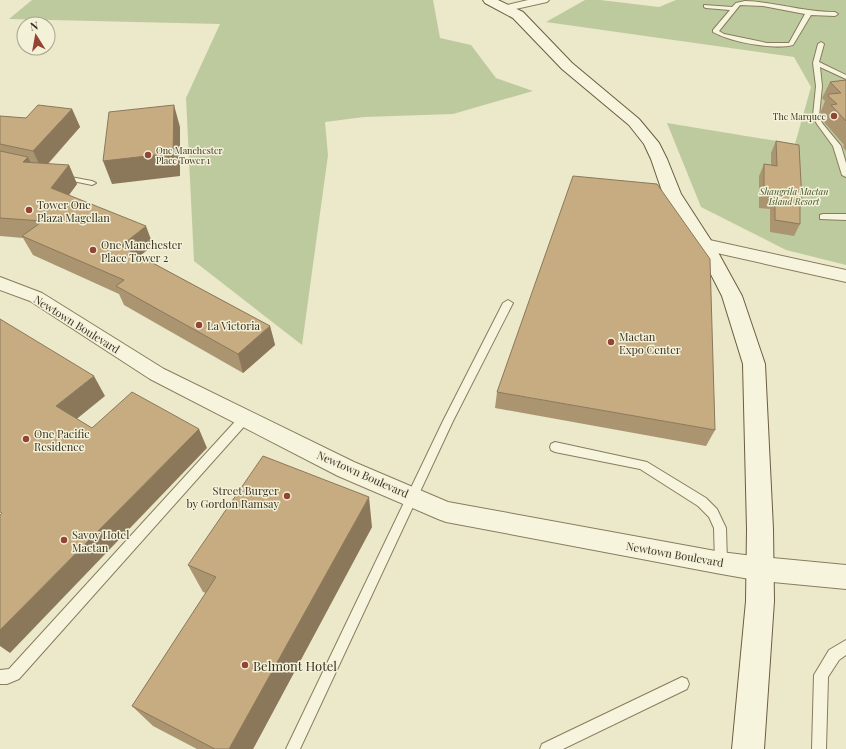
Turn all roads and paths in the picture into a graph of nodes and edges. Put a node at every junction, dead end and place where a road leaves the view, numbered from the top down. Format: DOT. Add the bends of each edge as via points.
graph roads {
  1 [pos="489,0"];
  2 [pos="543,0"];
  3 [pos="706,6"];
  4 [pos="506,8"];
  5 [pos="733,9"];
  6 [pos="809,13"];
  7 [pos="835,14"];
  8 [pos="831,22"];
  9 [pos="820,44"];
  10 [pos="816,63"];
  11 [pos="846,77"];
  12 [pos="55,175"];
  13 [pos="846,175"];
  14 [pos="92,184"];
  15 [pos="846,217"];
  16 [pos="823,218"];
  17 [pos="706,245"];
  18 [pos="846,276"];
  19 [pos="0,283"];
  20 [pos="508,303"];
  21 [pos="245,418"];
  22 [pos="555,447"];
  23 [pos="413,496"];
  24 [pos="721,563"];
  25 [pos="760,569"];
  26 [pos="846,577"];
  27 [pos="846,647"];
  28 [pos="0,677"];
  29 [pos="682,684"];
  30 [pos="293,749"];
  31 [pos="546,749"];
  32 [pos="748,749"];
  33 [pos="819,749"];
  1 -- 4 [label="street"];
  2 -- 4 [label="street"];
  3 -- 5 [label="lane"];
  4 -- 17 [label="street" via="518,15 567,66 634,122 647,137 659,159 672,194"];
  5 -- 6 [label="lane" via="740,3 750,2"];
  5 -- 6 [label="lane" via="716,30 717,34 780,46 791,44"];
  6 -- 7 [label="lane"];
  6 -- 8 [label="lane"];
  9 -- 10 [label="lane"];
  10 -- 11 [label="lane"];
  10 -- 13 [label="lane" via="819,86 816,116 837,146"];
  12 -- 14 [label="lane"];
  15 -- 16 [label="lane"];
  17 -- 18 [label="street"];
  17 -- 25 [label="street" via="732,296 754,364"];
  19 -- 21 [label="street, Newtown Boulevard" via="36,297 157,374"];
  20 -- 23 [label="lane"];
  21 -- 23 [label="street, Newtown Boulevard" via="346,469"];
  21 -- 28 [label="lane" via="14,674"];
  22 -- 24 [label="lane" via="643,465 702,502 713,513 720,528"];
  23 -- 24 [label="street, Newtown Boulevard" via="446,512"];
  23 -- 30 [label="lane"];
  24 -- 25 [label="street, Newtown Boulevard"];
  25 -- 26 [label="street, Newtown Boulevard"];
  25 -- 32 [label="street" via="760,601"];
  27 -- 33 [label="lane" via="834,655 821,675"];
  29 -- 31 [label="lane"];
}
